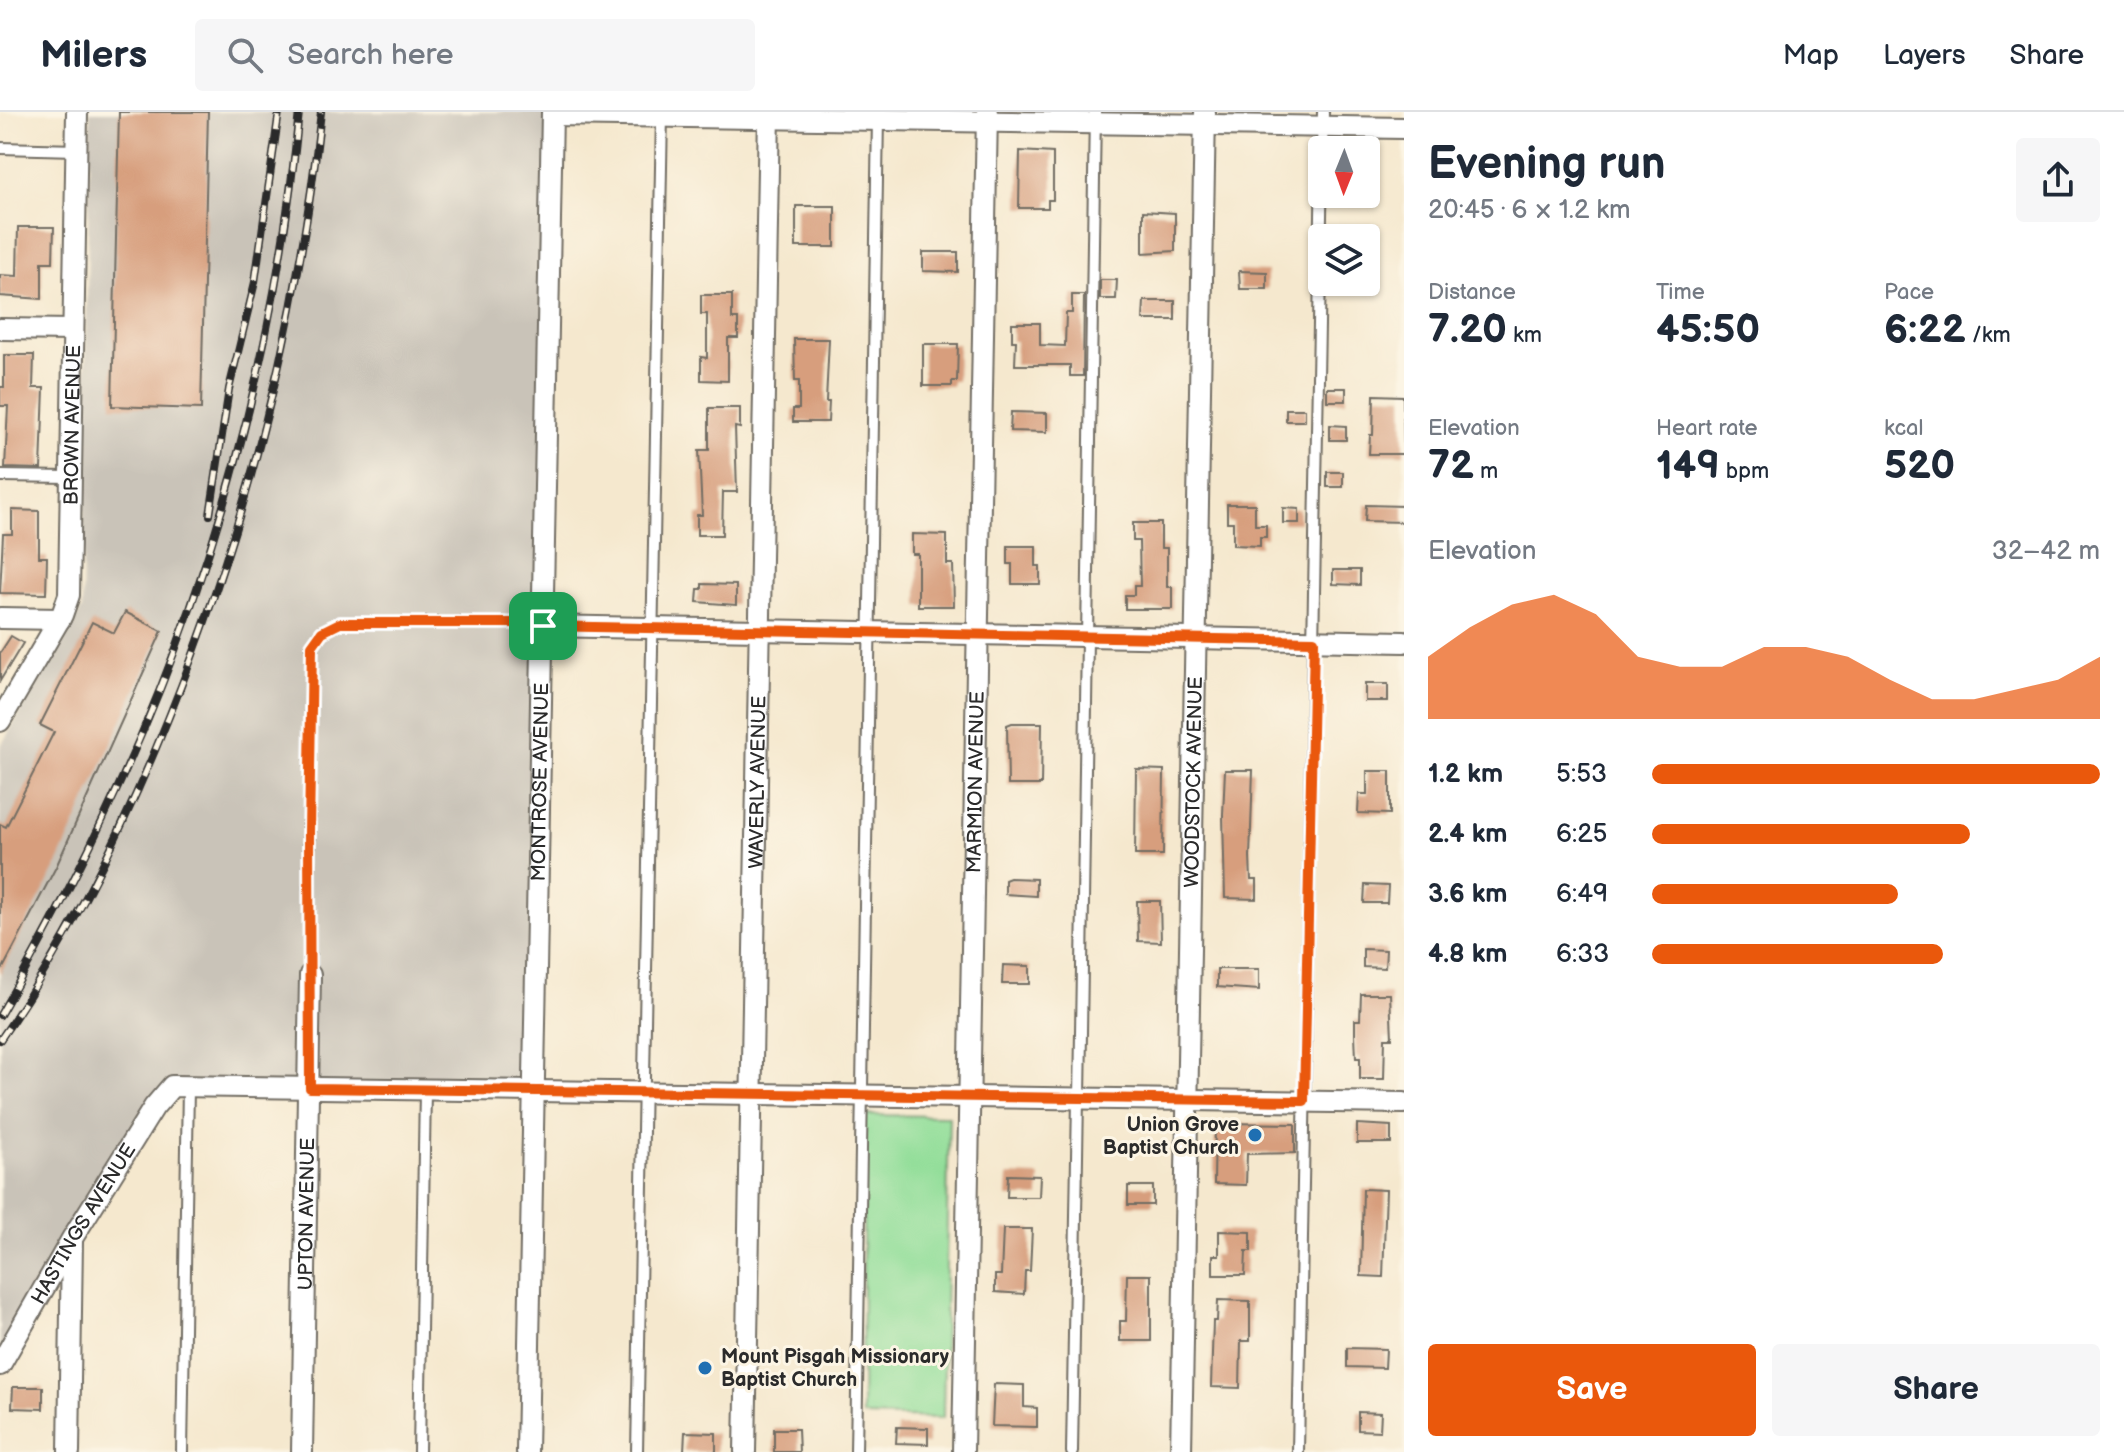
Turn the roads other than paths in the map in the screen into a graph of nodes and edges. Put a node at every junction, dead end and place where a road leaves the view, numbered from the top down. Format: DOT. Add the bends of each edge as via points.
graph roads {
  1 [pos="77,112"];
  2 [pos="552,113"];
  3 [pos="662,114"];
  4 [pos="769,115"];
  5 [pos="878,116"];
  6 [pos="987,117"];
  7 [pos="1095,117"];
  8 [pos="1204,119"];
  9 [pos="1323,119"];
  10 [pos="1404,128"];
  11 [pos="0,148"];
  12 [pos="77,150"];
  13 [pos="1321,208"];
  14 [pos="0,329"];
  15 [pos="73,330"];
  16 [pos="0,476"];
  17 [pos="70,477"];
  18 [pos="0,618"];
  19 [pos="60,619"];
  20 [pos="543,626"];
  21 [pos="651,627"];
  22 [pos="761,629"];
  23 [pos="869,632"];
  24 [pos="978,636"];
  25 [pos="1086,638"];
  26 [pos="1195,639"];
  27 [pos="1314,641"];
  28 [pos="1404,642"];
  29 [pos="0,721"];
  30 [pos="310,975"];
  31 [pos="180,1086"];
  32 [pos="310,1088"];
  33 [pos="425,1090"];
  34 [pos="533,1091"];
  35 [pos="642,1092"];
  36 [pos="752,1094"];
  37 [pos="860,1095"];
  38 [pos="969,1097"];
  39 [pos="1079,1098"];
  40 [pos="1188,1100"];
  41 [pos="1304,1101"];
  42 [pos="1404,1103"];
  43 [pos="73,1237"];
  44 [pos="0,1365"];
  45 [pos="69,1452"];
  46 [pos="182,1452"];
  47 [pos="302,1452"];
  48 [pos="419,1452"];
  49 [pos="527,1452"];
  50 [pos="637,1452"];
  51 [pos="745,1452"];
  52 [pos="856,1452"];
  53 [pos="963,1452"];
  54 [pos="1072,1452"];
  55 [pos="1181,1452"];
  56 [pos="1298,1452"];
  1 -- 12 [label="street, BROWN AVENUE"];
  2 -- 3 [label="street"];
  2 -- 20 [label="street, MONTROSE AVENUE"];
  3 -- 4 [label="street"];
  3 -- 21 [label="lane"];
  4 -- 5 [label="street"];
  4 -- 22 [label="street, WAVERLY AVENUE"];
  5 -- 6 [label="street"];
  5 -- 23 [label="lane"];
  6 -- 7 [label="street"];
  6 -- 24 [label="street, MARMION AVENUE"];
  7 -- 8 [label="street"];
  7 -- 25 [label="lane"];
  8 -- 9 [label="street"];
  8 -- 26 [label="street, WOODSTOCK AVENUE"];
  9 -- 10 [label="street"];
  11 -- 12 [label="lane"];
  12 -- 15 [label="street, BROWN AVENUE"];
  13 -- 27 [label="lane"];
  14 -- 15 [label="street"];
  15 -- 17 [label="street, BROWN AVENUE"];
  16 -- 17 [label="lane"];
  17 -- 19 [label="street, BROWN AVENUE" via="69,595"];
  18 -- 19 [label="street"];
  19 -- 29 [label="street, BROWN AVENUE"];
  20 -- 21 [label="street"];
  20 -- 30 [label="lane" via="340,623 322,632 312,646"];
  20 -- 34 [label="street, MONTROSE AVENUE"];
  21 -- 22 [label="street"];
  21 -- 35 [label="lane"];
  22 -- 23 [label="street"];
  22 -- 36 [label="street, WAVERLY AVENUE"];
  23 -- 24 [label="street"];
  23 -- 37 [label="lane"];
  24 -- 25 [label="street"];
  24 -- 38 [label="street, MARMION AVENUE"];
  25 -- 26 [label="street"];
  25 -- 39 [label="lane"];
  26 -- 27 [label="street"];
  26 -- 40 [label="street, WOODSTOCK AVENUE"];
  27 -- 28 [label="street"];
  27 -- 41 [label="lane"];
  30 -- 32 [label="street, UPTON AVENUE"];
  31 -- 32 [label="street"];
  31 -- 43 [label="street, HASTINGS AVENUE" via="154,1107"];
  31 -- 46 [label="lane"];
  32 -- 33 [label="street"];
  32 -- 47 [label="street, UPTON AVENUE"];
  33 -- 34 [label="street"];
  33 -- 48 [label="lane"];
  34 -- 35 [label="street"];
  34 -- 49 [label="street, MONTROSE AVENUE"];
  35 -- 36 [label="street"];
  35 -- 50 [label="lane"];
  36 -- 37 [label="street"];
  36 -- 51 [label="street, WAVERLY AVENUE"];
  37 -- 38 [label="street"];
  37 -- 52 [label="lane"];
  38 -- 39 [label="street"];
  38 -- 53 [label="street, MARMION AVENUE"];
  39 -- 40 [label="street"];
  39 -- 54 [label="lane"];
  40 -- 41 [label="street"];
  40 -- 55 [label="street, WOODSTOCK AVENUE"];
  41 -- 42 [label="street"];
  41 -- 56 [label="lane"];
  43 -- 44 [label="street, HASTINGS AVENUE"];
  43 -- 45 [label="street"];
}
